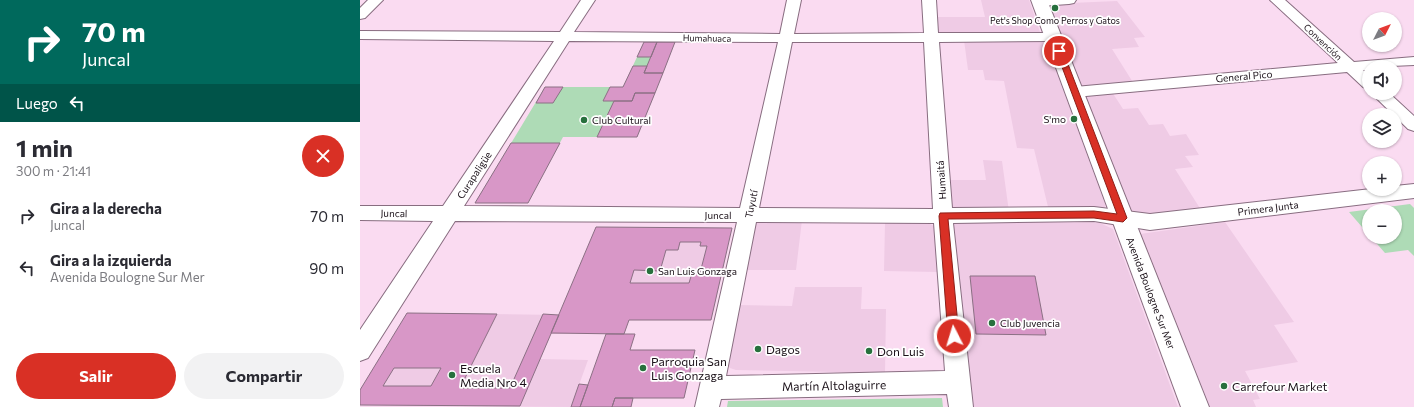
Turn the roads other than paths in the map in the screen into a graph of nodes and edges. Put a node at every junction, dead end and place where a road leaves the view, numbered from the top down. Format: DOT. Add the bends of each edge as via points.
graph roads {
  1 [pos="376,0"];
  2 [pos="588,0"];
  3 [pos="794,0"];
  4 [pos="928,0"];
  5 [pos="1069,0"];
  6 [pos="1278,0"];
  7 [pos="1040,1"];
  8 [pos="360,15"];
  9 [pos="360,35"];
  10 [pos="564,36"];
  11 [pos="1054,37"];
  12 [pos="786,38"];
  13 [pos="932,38"];
  14 [pos="1414,61"];
  15 [pos="1350,67"];
  16 [pos="1362,78"];
  17 [pos="1075,92"];
  18 [pos="1387,100"];
  19 [pos="1414,125"];
  20 [pos="1414,191"];
  21 [pos="360,213"];
  22 [pos="449,214"];
  23 [pos="749,215"];
  24 [pos="943,216"];
  25 [pos="1123,218"];
  26 [pos="360,350"];
  27 [pos="958,382"];
  28 [pos="709,398"];
  29 [pos="961,407"];
  30 [pos="1195,407"];
  1 -- 8 [label="street"];
  2 -- 10 [label="street, Curapaligüe"];
  3 -- 12 [label="street, Tuyutí"];
  4 -- 13 [label="street, Humaitá"];
  5 -- 7 [label="street"];
  6 -- 15 [label="street, Convención"];
  7 -- 11 [label="main road, Avenida Boulogne Sur Mer"];
  9 -- 10 [label="street, Humahuaca"];
  10 -- 12 [label="street, Humahuaca"];
  10 -- 22 [label="street, Curapaligüe"];
  11 -- 13 [label="street, Humahuaca"];
  11 -- 17 [label="main road, Avenida Boulogne Sur Mer"];
  12 -- 13 [label="street, Humahuaca"];
  12 -- 23 [label="street, Tuyutí"];
  13 -- 24 [label="street, Humaitá"];
  14 -- 15 [label="street, General Pico"];
  15 -- 16 [label="street, Convención"];
  15 -- 17 [label="street, General Pico"];
  17 -- 25 [label="main road, Avenida Boulogne Sur Mer"];
  18 -- 19 [label="street"];
  20 -- 25 [label="street, Primera Junta" via="1150,222"];
  21 -- 22 [label="street, Juncal"];
  22 -- 23 [label="street, Juncal"];
  22 -- 26 [label="street, Curapaligüe"];
  23 -- 24 [label="street, Juncal"];
  23 -- 28 [label="street, Tuyutí"];
  24 -- 25 [label="street, Juncal" via="1094,214"];
  24 -- 27 [label="street, Humaitá"];
  25 -- 30 [label="main road, Avenida Boulogne Sur Mer"];
  27 -- 28 [label="street, Martín Altolaguirre"];
  27 -- 29 [label="street, Humaitá"];
}
